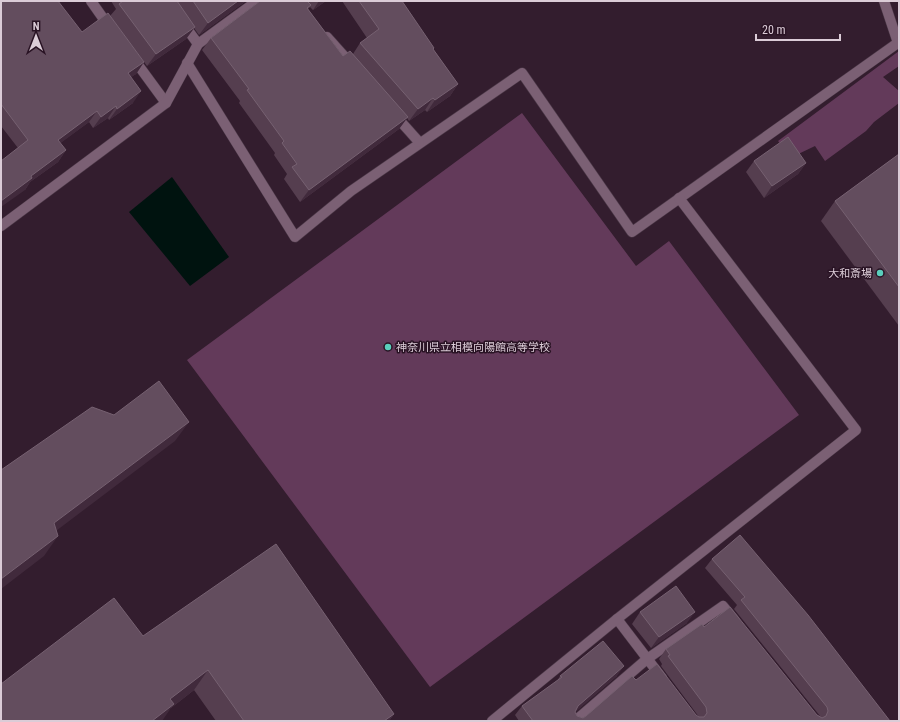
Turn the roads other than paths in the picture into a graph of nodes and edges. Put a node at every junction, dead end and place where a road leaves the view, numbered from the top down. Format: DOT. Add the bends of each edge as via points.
graph roads {
  1 [pos="91,1"];
  2 [pos="167,1"];
  3 [pos="257,1"];
  4 [pos="884,1"];
  5 [pos="322,30"];
  6 [pos="114,33"];
  7 [pos="899,43"];
  8 [pos="198,44"];
  9 [pos="128,52"];
  10 [pos="187,63"];
  11 [pos="358,72"];
  12 [pos="166,104"];
  13 [pos="389,107"];
  14 [pos="419,142"];
  15 [pos="679,198"];
  16 [pos="1,226"];
  17 [pos="617,619"];
  18 [pos="742,630"];
  19 [pos="647,659"];
  20 [pos="666,684"];
  21 [pos="492,721"];
  22 [pos="575,721"];
  1 -- 6 [label="street"];
  2 -- 8 [label="street"];
  3 -- 8 [label="street"];
  4 -- 7 [label="street"];
  5 -- 11 [label="street"];
  7 -- 15 [label="street"];
  8 -- 10 [label="street"];
  9 -- 12 [label="street"];
  10 -- 12 [label="street"];
  10 -- 14 [label="street" via="295,237 351,191"];
  12 -- 16 [label="street"];
  13 -- 14 [label="street"];
  14 -- 15 [label="street" via="522,73 632,232"];
  15 -- 17 [label="street" via="856,430"];
  17 -- 19 [label="street"];
  17 -- 21 [label="street"];
  18 -- 19 [label="street" via="723,606"];
  19 -- 20 [label="street"];
  19 -- 22 [label="street"];
}
